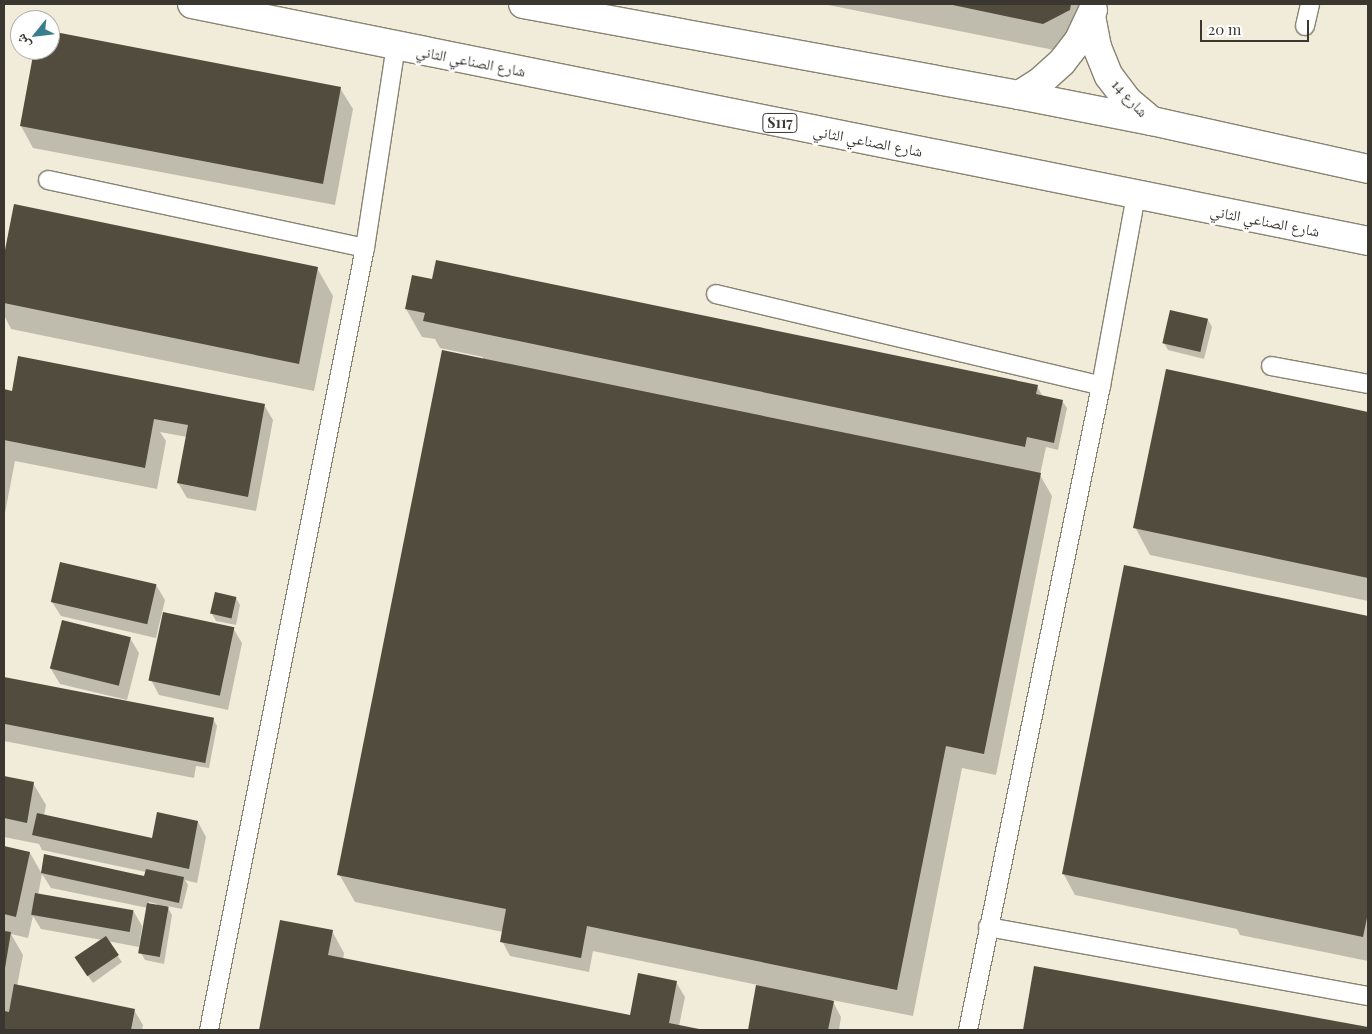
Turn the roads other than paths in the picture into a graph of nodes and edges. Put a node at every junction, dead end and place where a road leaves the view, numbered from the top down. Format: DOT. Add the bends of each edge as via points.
graph roads {
  1 [pos="192,4"];
  2 [pos="523,4"];
  3 [pos="1310,4"];
  4 [pos="1093,10"];
  5 [pos="1305,26"];
  6 [pos="396,46"];
  7 [pos="1019,95"];
  8 [pos="1152,121"];
  9 [pos="1368,169"];
  10 [pos="48,180"];
  11 [pos="1136,195"];
  12 [pos="1368,241"];
  13 [pos="365,248"];
  14 [pos="716,294"];
  15 [pos="1271,366"];
  16 [pos="1368,384"];
  17 [pos="1100,386"];
  18 [pos="988,927"];
  19 [pos="1368,996"];
  20 [pos="209,1030"];
  21 [pos="968,1030"];
  1 -- 6 [label="main road, شارع الصناعي الثاني / S117"];
  2 -- 7 [label="main road"];
  3 -- 5 [label="lane"];
  4 -- 7 [label="main road, شارع 14" via="1079,40 1062,62"];
  4 -- 8 [label="main road, شارع 14" via="1097,47 1109,76 1128,101"];
  6 -- 11 [label="main road, شارع الصناعي الثاني / S117"];
  6 -- 13 [label="lane"];
  7 -- 8 [label="main road"];
  8 -- 9 [label="main road"];
  10 -- 13 [label="lane"];
  11 -- 12 [label="main road, شارع الصناعي الثاني / S117"];
  11 -- 17 [label="lane"];
  13 -- 20 [label="lane"];
  14 -- 17 [label="lane"];
  15 -- 16 [label="lane"];
  17 -- 18 [label="lane"];
  18 -- 19 [label="lane"];
  18 -- 21 [label="lane"];
}
